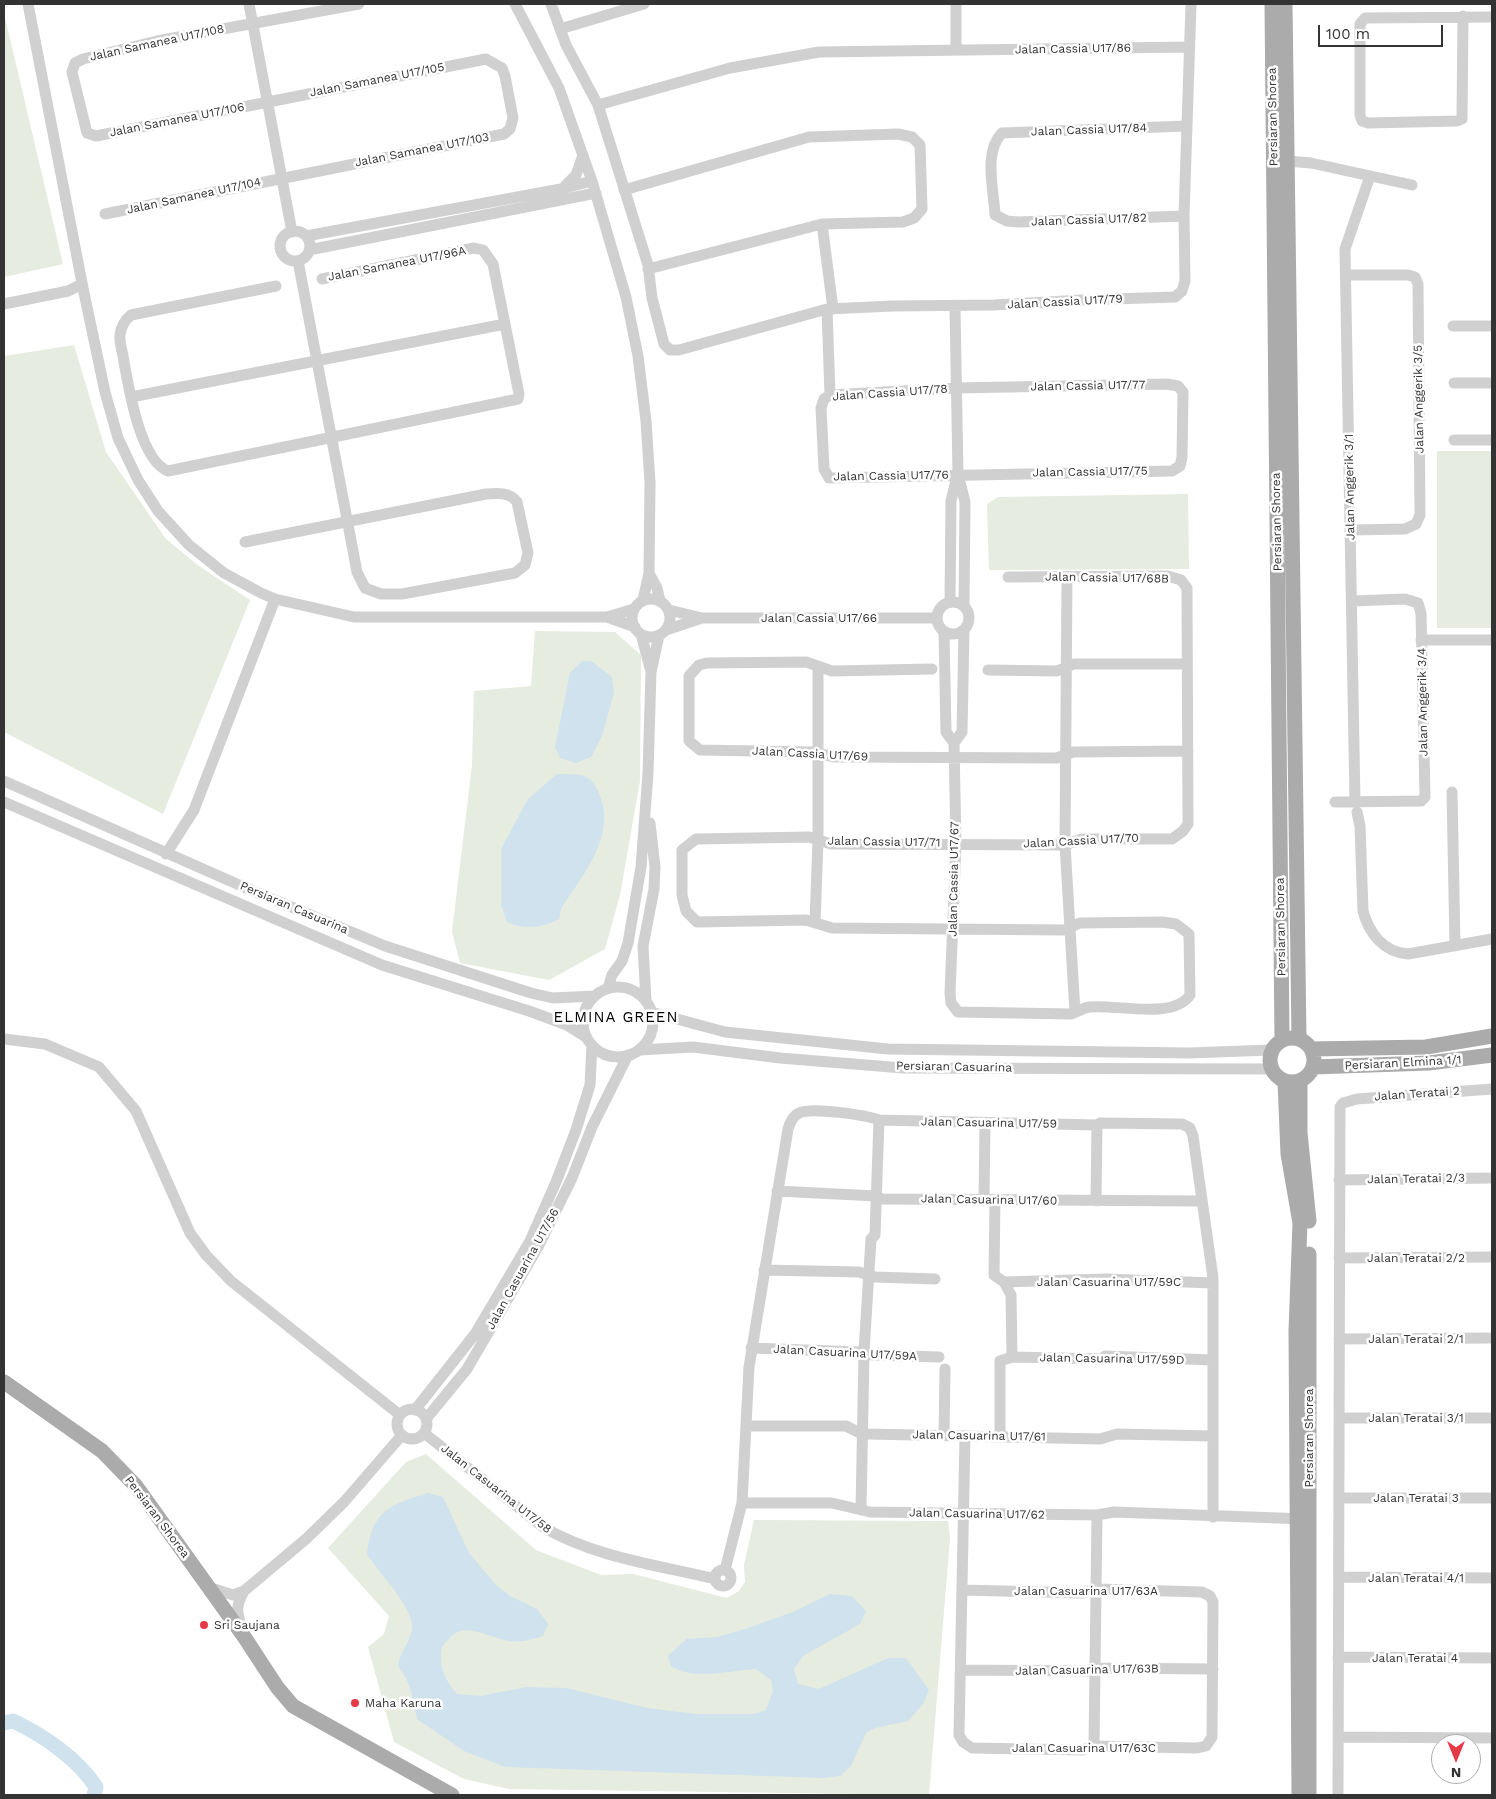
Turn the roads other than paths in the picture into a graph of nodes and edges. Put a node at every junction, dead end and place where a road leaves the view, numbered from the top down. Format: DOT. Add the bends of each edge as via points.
graph roads {
  1 [pos="28,4"];
  2 [pos="248,4"];
  3 [pos="359,4"];
  4 [pos="515,4"];
  5 [pos="551,4"];
  6 [pos="644,4"];
  7 [pos="956,4"];
  8 [pos="1191,4"];
  9 [pos="1272,4"];
  10 [pos="1285,4"];
  11 [pos="1463,16"];
  12 [pos="1492,17"];
  13 [pos="252,23"];
  14 [pos="560,29"];
  15 [pos="1189,47"];
  16 [pos="956,49"];
  17 [pos="486,59"];
  18 [pos="267,102"];
  19 [pos="598,105"];
  20 [pos="1273,122"];
  21 [pos="1186,126"];
  22 [pos="87,132"];
  23 [pos="584,155"];
  24 [pos="1287,161"];
  25 [pos="1370,176"];
  26 [pos="282,178"];
  27 [pos="592,181"];
  28 [pos="1412,185"];
  29 [pos="624,190"];
  30 [pos="596,193"];
  31 [pos="563,194"];
  32 [pos="1274,198"];
  33 [pos="105,214"];
  34 [pos="602,214"];
  35 [pos="995,215"];
  36 [pos="1184,216"];
  37 [pos="822,224"];
  38 [pos="292,232"];
  39 [pos="306,236"];
  40 [pos="310,250"];
  41 [pos="298,260"];
  42 [pos="648,269"];
  43 [pos="1346,274"];
  44 [pos="322,279"];
  45 [pos="82,284"];
  46 [pos="276,286"];
  47 [pos="68,292"];
  48 [pos="86,302"];
  49 [pos="4,304"];
  50 [pos="955,307"];
  51 [pos="830,309"];
  52 [pos="505,324"];
  53 [pos="1453,326"];
  54 [pos="1492,326"];
  55 [pos="318,360"];
  56 [pos="1454,383"];
  57 [pos="1492,383"];
  58 [pos="956,388"];
  59 [pos="131,397"];
  60 [pos="827,397"];
  61 [pos="1183,426"];
  62 [pos="332,438"];
  63 [pos="1454,440"];
  64 [pos="1492,440"];
  65 [pos="958,474"];
  66 [pos="348,521"];
  67 [pos="1351,530"];
  68 [pos="245,542"];
  69 [pos="649,572"];
  70 [pos="1067,576"];
  71 [pos="1008,577"];
  72 [pos="275,599"];
  73 [pos="643,600"];
  74 [pos="660,601"];
  75 [pos="1352,601"];
  76 [pos="950,602"];
  77 [pos="964,606"];
  78 [pos="634,609"];
  79 [pos="669,610"];
  80 [pos="608,617"];
  81 [pos="702,618"];
  82 [pos="936,618"];
  83 [pos="964,630"];
  84 [pos="638,631"];
  85 [pos="663,632"];
  86 [pos="944,632"];
  87 [pos="1421,640"];
  88 [pos="1492,640"];
  89 [pos="1187,664"];
  90 [pos="818,666"];
  91 [pos="1066,668"];
  92 [pos="932,669"];
  93 [pos="988,670"];
  94 [pos="651,672"];
  95 [pos="946,680"];
  96 [pos="963,680"];
  97 [pos="954,743"];
  98 [pos="1188,751"];
  99 [pos="818,754"];
  100 [pos="1066,754"];
  101 [pos="954,758"];
  102 [pos="4,781"];
  103 [pos="1452,792"];
  104 [pos="647,799"];
  105 [pos="4,802"];
  106 [pos="1335,802"];
  107 [pos="1356,807"];
  108 [pos="818,840"];
  109 [pos="956,844"];
  110 [pos="1065,845"];
  111 [pos="166,854"];
  112 [pos="815,923"];
  113 [pos="954,928"];
  114 [pos="1069,928"];
  115 [pos="1492,939"];
  116 [pos="1455,946"];
  117 [pos="608,988"];
  118 [pos="595,996"];
  119 [pos="646,1001"];
  120 [pos="651,1012"];
  121 [pos="1075,1012"];
  122 [pos="1492,1036"];
  123 [pos="4,1039"];
  124 [pos="1299,1039"];
  125 [pos="589,1041"];
  126 [pos="1276,1045"];
  127 [pos="1311,1049"];
  128 [pos="639,1050"];
  129 [pos="628,1055"];
  130 [pos="1492,1056"];
  131 [pos="1313,1067"];
  132 [pos="1271,1069"];
  133 [pos="1300,1081"];
  134 [pos="1285,1082"];
  135 [pos="1492,1089"];
  136 [pos="879,1120"];
  137 [pos="985,1123"];
  138 [pos="1096,1125"];
  139 [pos="1492,1178"];
  140 [pos="1339,1180"];
  141 [pos="777,1191"];
  142 [pos="876,1196"];
  143 [pos="989,1200"];
  144 [pos="1201,1201"];
  145 [pos="1096,1202"];
  146 [pos="1492,1257"];
  147 [pos="1339,1258"];
  148 [pos="764,1270"];
  149 [pos="870,1275"];
  150 [pos="935,1279"];
  151 [pos="1004,1282"];
  152 [pos="1213,1282"];
  153 [pos="1492,1338"];
  154 [pos="1339,1339"];
  155 [pos="751,1348"];
  156 [pos="864,1352"];
  157 [pos="939,1356"];
  158 [pos="1012,1357"];
  159 [pos="1212,1360"];
  160 [pos="945,1369"];
  161 [pos="4,1382"];
  162 [pos="415,1410"];
  163 [pos="400,1415"];
  164 [pos="1339,1418"];
  165 [pos="1492,1418"];
  166 [pos="426,1419"];
  167 [pos="746,1426"];
  168 [pos="424,1433"];
  169 [pos="862,1434"];
  170 [pos="402,1435"];
  171 [pos="944,1435"];
  172 [pos="965,1436"];
  173 [pos="1212,1436"];
  174 [pos="1000,1437"];
  175 [pos="1339,1498"];
  176 [pos="1492,1498"];
  177 [pos="742,1503"];
  178 [pos="861,1510"];
  179 [pos="964,1514"];
  180 [pos="1097,1515"];
  181 [pos="1213,1517"];
  182 [pos="1304,1519"];
  183 [pos="1339,1577"];
  184 [pos="1492,1578"];
  185 [pos="715,1579"];
  186 [pos="208,1587"];
  187 [pos="1096,1589"];
  188 [pos="962,1590"];
  189 [pos="244,1591"];
  190 [pos="245,1638"];
  191 [pos="1338,1658"];
  192 [pos="1492,1658"];
  193 [pos="1095,1668"];
  194 [pos="1213,1669"];
  195 [pos="961,1670"];
  196 [pos="1338,1737"];
  197 [pos="1492,1738"];
  198 [pos="1094,1746"];
  199 [pos="1299,1789"];
  200 [pos="452,1795"];
  201 [pos="1309,1795"];
  202 [pos="1338,1795"];
  1 -- 45 [label="street"];
  2 -- 13 [label="street"];
  3 -- 13 [label="street"];
  4 -- 23 [label="street" via="559,88"];
  5 -- 14 [label="street"];
  6 -- 14 [label="street"];
  7 -- 16 [label="street"];
  8 -- 15 [label="street"];
  9 -- 20 [label="main road, Persiaran Shorea"];
  10 -- 24 [label="main road, Persiaran Shorea"];
  11 -- 11 [label="street" via="1362,20 1362,120 1368,123 1462,119"];
  11 -- 12 [label="street"];
  13 -- 18 [label="street"];
  13 -- 22 [label="street, Jalan Samanea U17/108" via="157,41 75,63 72,72"];
  14 -- 19 [label="street"];
  15 -- 16 [label="street, Jalan Cassia U17/86"];
  15 -- 21 [label="street"];
  16 -- 19 [label="street, Jalan Cassia U17/86" via="799,54 682,80"];
  17 -- 18 [label="street, Jalan Samanea U17/105"];
  17 -- 26 [label="street, Jalan Samanea U17/103" via="502,68 506,76 513,118 510,130 504,134"];
  18 -- 22 [label="street, Jalan Samanea U17/106" via="96,136"];
  18 -- 26 [label="street"];
  19 -- 29 [label="street"];
  20 -- 24 [label="main road" via="1280,151"];
  20 -- 32 [label="main road, Persiaran Shorea"];
  21 -- 35 [label="street, Jalan Cassia U17/84" via="1002,133 991,150"];
  21 -- 36 [label="street"];
  23 -- 27 [label="street"];
  23 -- 31 [label="street"];
  24 -- 25 [label="street" via="1311,162"];
  24 -- 32 [label="main road" via="1280,167"];
  24 -- 124 [label="main road, Persiaran Shorea"];
  25 -- 28 [label="street"];
  25 -- 43 [label="street, Jalan Anggerik 3/1" via="1345,249"];
  26 -- 33 [label="street, Jalan Samanea U17/104"];
  26 -- 38 [label="street"];
  27 -- 30 [label="street"];
  27 -- 31 [label="street"];
  29 -- 37 [label="street" via="809,137 898,134 912,137 920,145 922,209 914,218 903,222"];
  29 -- 42 [label="street"];
  30 -- 31 [label="street"];
  30 -- 34 [label="street"];
  31 -- 34 [label="street" via="589,204"];
  31 -- 39 [label="street"];
  31 -- 40 [label="street"];
  32 -- 126 [label="main road, Persiaran Shorea"];
  34 -- 69 [label="street" via="626,297 639,365 650,482"];
  35 -- 36 [label="street, Jalan Cassia U17/82" via="1018,222"];
  36 -- 50 [label="street, Jalan Cassia U17/79" via="1184,281 1182,291 1175,297"];
  37 -- 42 [label="street"];
  37 -- 51 [label="street"];
  38 -- 39 [label="street"];
  38 -- 41 [label="street" via="284,236 280,250 286,258"];
  39 -- 40 [label="street"];
  40 -- 41 [label="street"];
  41 -- 55 [label="street"];
  42 -- 51 [label="street, Jalan Cassia U17/79" via="664,344 670,350"];
  43 -- 67 [label="street, Jalan Anggerik 3/1"];
  43 -- 67 [label="street, Jalan Anggerik 3/5" via="1408,274 1415,277 1418,284 1420,514 1416,524 1405,529"];
  44 -- 52 [label="street, Jalan Samanea U17/96A" via="474,248 483,250 493,264"];
  45 -- 47 [label="street"];
  45 -- 48 [label="street"];
  46 -- 59 [label="street" via="131,315 124,321 120,336"];
  47 -- 48 [label="street"];
  47 -- 49 [label="street"];
  48 -- 72 [label="street" via="118,438 138,480 158,511 189,545 224,573"];
  50 -- 51 [label="street, Jalan Cassia U17/79"];
  50 -- 58 [label="street"];
  51 -- 60 [label="street"];
  52 -- 55 [label="street"];
  52 -- 62 [label="street" via="518,398"];
  53 -- 54 [label="street"];
  55 -- 59 [label="street"];
  55 -- 62 [label="street"];
  56 -- 57 [label="street"];
  58 -- 60 [label="street, Jalan Cassia U17/78"];
  58 -- 61 [label="street, Jalan Cassia U17/77" via="1178,386 1183,392"];
  58 -- 65 [label="street"];
  59 -- 62 [label="street" via="144,442 162,468 168,471"];
  60 -- 65 [label="street, Jalan Cassia U17/76" via="821,408 826,475 829,478"];
  61 -- 65 [label="street, Jalan Cassia U17/75" via="1180,466 1172,471"];
  62 -- 66 [label="street"];
  63 -- 64 [label="street"];
  65 -- 76 [label="street" via="951,501"];
  65 -- 77 [label="street" via="965,502"];
  66 -- 66 [label="street" via="357,572 365,588 381,594 402,594 515,573 525,565 528,553 517,502 514,497 500,492"];
  66 -- 68 [label="street"];
  67 -- 75 [label="street, Jalan Anggerik 3/1"];
  69 -- 73 [label="street"];
  69 -- 74 [label="street" via="658,588"];
  70 -- 71 [label="street, Jalan Cassia U17/68B"];
  70 -- 89 [label="street, Jalan Cassia U17/68B" via="1168,576 1181,580 1187,588"];
  70 -- 91 [label="street"];
  72 -- 80 [label="street" via="354,617"];
  72 -- 111 [label="street" via="194,810"];
  73 -- 74 [label="street"];
  73 -- 78 [label="street"];
  74 -- 79 [label="street"];
  75 -- 87 [label="street, Jalan Anggerik 3/4" via="1405,599 1418,602"];
  75 -- 107 [label="street, Jalan Anggerik 3/1"];
  76 -- 77 [label="street"];
  76 -- 82 [label="street" via="940,608"];
  77 -- 83 [label="street" via="969,616"];
  78 -- 80 [label="street"];
  78 -- 84 [label="street" via="632,621"];
  79 -- 81 [label="street, Jalan Cassia U17/66"];
  79 -- 85 [label="street" via="670,620"];
  80 -- 84 [label="street"];
  81 -- 82 [label="street, Jalan Cassia U17/66"];
  81 -- 85 [label="street, Jalan Cassia U17/66"];
  82 -- 86 [label="street"];
  83 -- 86 [label="street" via="954,634"];
  83 -- 96 [label="street, Jalan Cassia U17/67"];
  84 -- 85 [label="street" via="654,637"];
  84 -- 94 [label="street"];
  85 -- 94 [label="street"];
  86 -- 95 [label="street, Jalan Cassia U17/67"];
  87 -- 88 [label="street"];
  87 -- 107 [label="street, Jalan Anggerik 3/4" via="1424,797 1421,801"];
  89 -- 91 [label="street" via="1074,664"];
  89 -- 98 [label="street, Jalan Cassia U17/70"];
  90 -- 92 [label="street" via="832,671"];
  90 -- 99 [label="street"];
  90 -- 99 [label="street, Jalan Cassia U17/69" via="806,662 698,665 689,676 688,722 689,742 700,750"];
  91 -- 93 [label="street" via="1057,671"];
  91 -- 100 [label="street"];
  94 -- 104 [label="street"];
  95 -- 96 [label="street"];
  95 -- 97 [label="street, Jalan Cassia U17/67" via="946,732"];
  96 -- 97 [label="street, Jalan Cassia U17/67" via="962,732"];
  97 -- 101 [label="street, Jalan Cassia U17/67"];
  98 -- 100 [label="street, Jalan Cassia U17/69"];
  98 -- 110 [label="street, Jalan Cassia U17/70" via="1188,824 1183,831 1172,838 1082,839"];
  99 -- 101 [label="street, Jalan Cassia U17/69" via="835,758"];
  99 -- 108 [label="street"];
  100 -- 101 [label="street, Jalan Cassia U17/69" via="1057,758"];
  100 -- 110 [label="street"];
  101 -- 109 [label="street, Jalan Cassia U17/67"];
  102 -- 111 [label="street, Persiaran Casuarina"];
  103 -- 116 [label="street"];
  104 -- 117 [label="street" via="641,867 628,943"];
  104 -- 119 [label="street" via="655,867 643,946"];
  105 -- 125 [label="street, Persiaran Casuarina" via="382,966 529,1011 567,1025"];
  106 -- 107 [label="street"];
  107 -- 116 [label="street, Jalan Anggerik 3/1" via="1362,850 1363,911 1377,940 1408,954"];
  108 -- 109 [label="street, Jalan Cassia U17/71" via="831,844"];
  108 -- 112 [label="street"];
  108 -- 112 [label="street, Jalan Cassia U17/71" via="809,837 696,839 682,850 682,895 686,911 697,922 806,920"];
  109 -- 110 [label="street, Jalan Cassia U17/70"];
  109 -- 113 [label="street, Jalan Cassia U17/67"];
  110 -- 114 [label="street"];
  111 -- 118 [label="street, Persiaran Casuarina" via="385,946 531,993 553,998"];
  112 -- 113 [label="street" via="832,928"];
  113 -- 114 [label="street"];
  113 -- 121 [label="street, Jalan Cassia U17/67" via="950,993 951,1003 958,1012"];
  114 -- 121 [label="street"];
  114 -- 121 [label="street" via="1080,923 1162,922 1176,924 1189,934 1190,995 1186,1001 1173,1008 1088,1007"];
  115 -- 116 [label="street"];
  117 -- 118 [label="street"];
  117 -- 119 [label="street" via="629,989"];
  118 -- 125 [label="street" via="584,1010 583,1028"];
  119 -- 120 [label="street"];
  120 -- 126 [label="street, Persiaran Casuarina" via="725,1032 888,1049 1189,1053"];
  120 -- 128 [label="street" via="651,1033"];
  122 -- 127 [label="main road, Persiaran Elmina 1/1" via="1426,1048"];
  123 -- 163 [label="street" via="45,1044 99,1067 136,1111 190,1233 206,1255 231,1281"];
  124 -- 126 [label="main road"];
  124 -- 127 [label="main road"];
  125 -- 129 [label="street" via="608,1056"];
  125 -- 162 [label="street, Jalan Casuarina U17/56" via="590,1085 556,1182 530,1241 475,1334"];
  126 -- 132 [label="main road"];
  127 -- 131 [label="main road"];
  128 -- 129 [label="street"];
  128 -- 132 [label="street, Persiaran Casuarina" via="693,1047 903,1068"];
  129 -- 166 [label="street, Jalan Casuarina U17/56" via="538,1247 467,1369"];
  130 -- 131 [label="main road, Persiaran Elmina 1/1" via="1455,1061"];
  131 -- 133 [label="main road"];
  132 -- 134 [label="main road"];
  133 -- 134 [label="main road"];
  133 -- 182 [label="main road, Persiaran Shorea" via="1300,1133 1309,1218"];
  134 -- 182 [label="main road, Persiaran Shorea" via="1288,1154 1300,1223 1296,1331"];
  135 -- 140 [label="street, Jalan Teratai 2" via="1356,1099 1342,1103 1339,1114"];
  136 -- 137 [label="street, Jalan Casuarina U17/59"];
  136 -- 141 [label="street, Jalan Casuarina U17/59" via="866,1115 806,1111 796,1115 788,1129"];
  136 -- 142 [label="street"];
  137 -- 138 [label="street, Jalan Casuarina U17/59"];
  137 -- 143 [label="street"];
  138 -- 144 [label="street, Jalan Casuarina U17/59" via="1182,1124 1190,1128"];
  138 -- 145 [label="street"];
  139 -- 140 [label="street, Jalan Teratai 2/3"];
  140 -- 147 [label="street"];
  141 -- 142 [label="street, Jalan Casuarina U17/60"];
  141 -- 148 [label="street, Jalan Casuarina U17/59"];
  142 -- 143 [label="street, Jalan Casuarina U17/60" via="882,1199"];
  142 -- 149 [label="street" via="875,1235 870,1239"];
  143 -- 145 [label="street, Jalan Casuarina U17/60"];
  143 -- 151 [label="street" via="994,1274"];
  144 -- 145 [label="street, Jalan Casuarina U17/60" via="1108,1199"];
  144 -- 152 [label="street, Jalan Casuarina U17/59"];
  146 -- 147 [label="street, Jalan Teratai 2/2"];
  147 -- 154 [label="street"];
  148 -- 149 [label="street"];
  148 -- 155 [label="street, Jalan Casuarina U17/59"];
  149 -- 150 [label="street"];
  149 -- 156 [label="street"];
  151 -- 152 [label="street, Jalan Casuarina U17/59C" via="1106,1279"];
  151 -- 158 [label="street" via="1011,1295"];
  152 -- 159 [label="street, Jalan Casuarina U17/59"];
  153 -- 154 [label="street, Jalan Teratai 2/1"];
  154 -- 164 [label="street"];
  155 -- 156 [label="street, Jalan Casuarina U17/59A"];
  155 -- 167 [label="street, Jalan Casuarina U17/59"];
  156 -- 157 [label="street, Jalan Casuarina U17/59A" via="873,1356"];
  156 -- 169 [label="street"];
  158 -- 159 [label="street, Jalan Casuarina U17/59D"];
  158 -- 174 [label="street" via="1000,1361"];
  159 -- 173 [label="street, Jalan Casuarina U17/59"];
  160 -- 171 [label="street"];
  161 -- 186 [label="main road, Persiaran Shorea" via="102,1451 136,1486"];
  162 -- 163 [label="street" via="406,1410"];
  162 -- 166 [label="street"];
  163 -- 170 [label="street" via="397,1427"];
  164 -- 165 [label="street, Jalan Teratai 3/1"];
  164 -- 175 [label="street"];
  166 -- 168 [label="street"];
  167 -- 169 [label="street, Jalan Casuarina U17/61" via="846,1426"];
  167 -- 177 [label="street, Jalan Casuarina U17/59"];
  168 -- 170 [label="street" via="416,1439"];
  168 -- 185 [label="street, Jalan Casuarina U17/58" via="557,1536 604,1553"];
  169 -- 171 [label="street, Jalan Casuarina U17/61"];
  169 -- 178 [label="street"];
  170 -- 189 [label="street" via="350,1496 306,1539"];
  171 -- 172 [label="street, Jalan Casuarina U17/61"];
  172 -- 174 [label="street, Jalan Casuarina U17/61"];
  172 -- 179 [label="street"];
  173 -- 174 [label="street, Jalan Casuarina U17/61"];
  173 -- 181 [label="street, Jalan Casuarina U17/59"];
  175 -- 176 [label="street, Jalan Teratai 3"];
  175 -- 183 [label="street"];
  177 -- 178 [label="street, Jalan Casuarina U17/62" via="832,1504"];
  177 -- 185 [label="street, Jalan Casuarina U17/59" via="725,1570 731,1576 729,1583 719,1585"];
  178 -- 179 [label="street, Jalan Casuarina U17/62"];
  179 -- 180 [label="street, Jalan Casuarina U17/62"];
  179 -- 188 [label="street"];
  180 -- 181 [label="street, Jalan Casuarina U17/62" via="1114,1512"];
  180 -- 187 [label="street"];
  181 -- 182 [label="street, Jalan Casuarina U17/62"];
  182 -- 199 [label="main road, Persiaran Shorea"];
  182 -- 201 [label="main road, Persiaran Shorea"];
  183 -- 184 [label="street, Jalan Teratai 4/1"];
  183 -- 191 [label="street"];
  186 -- 189 [label="street" via="233,1594"];
  186 -- 190 [label="main road, Persiaran Shorea"];
  187 -- 188 [label="street, Jalan Casuarina U17/63A" via="1083,1593"];
  187 -- 193 [label="street"];
  187 -- 194 [label="street, Jalan Casuarina U17/63A" via="1202,1592 1210,1596 1213,1602"];
  188 -- 195 [label="street"];
  189 -- 190 [label="street" via="236,1613"];
  190 -- 200 [label="main road" via="293,1706"];
  191 -- 192 [label="street, Jalan Teratai 4"];
  191 -- 196 [label="street"];
  193 -- 194 [label="street, Jalan Casuarina U17/63B"];
  193 -- 195 [label="street, Jalan Casuarina U17/63B" via="1087,1671"];
  193 -- 198 [label="street"];
  194 -- 198 [label="street, Jalan Casuarina U17/63C" via="1212,1737 1206,1746"];
  195 -- 198 [label="street, Jalan Casuarina U17/63C" via="959,1735 972,1748 1082,1750"];
  196 -- 197 [label="street"];
  196 -- 202 [label="street"];
}
